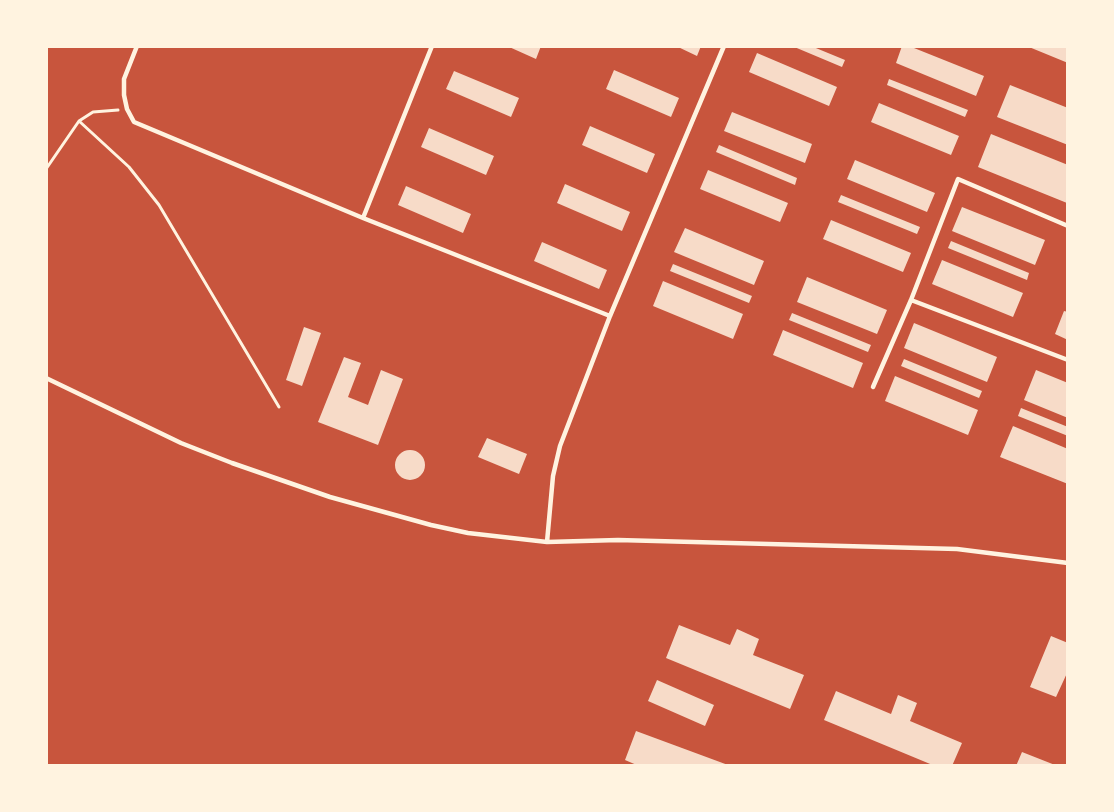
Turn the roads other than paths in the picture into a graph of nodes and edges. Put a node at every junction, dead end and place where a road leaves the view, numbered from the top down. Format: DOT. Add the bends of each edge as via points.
graph roads {
  1 [pos="137,46"];
  2 [pos="432,46"];
  3 [pos="724,46"];
  4 [pos="363,218"];
  5 [pos="1068,226"];
  6 [pos="911,300"];
  7 [pos="610,316"];
  8 [pos="1068,360"];
  9 [pos="46,378"];
  10 [pos="873,387"];
  11 [pos="547,542"];
  12 [pos="1068,563"];
  1 -- 4 [label="lane" via="124,79 127,109 134,122"];
  2 -- 4 [label="lane"];
  3 -- 7 [label="lane"];
  4 -- 7 [label="lane"];
  5 -- 6 [label="lane" via="958,179"];
  6 -- 8 [label="lane"];
  6 -- 10 [label="lane"];
  7 -- 11 [label="lane" via="560,446"];
  9 -- 11 [label="lane" via="181,443 330,497 468,533"];
  11 -- 12 [label="lane" via="618,540 957,549"];
}
